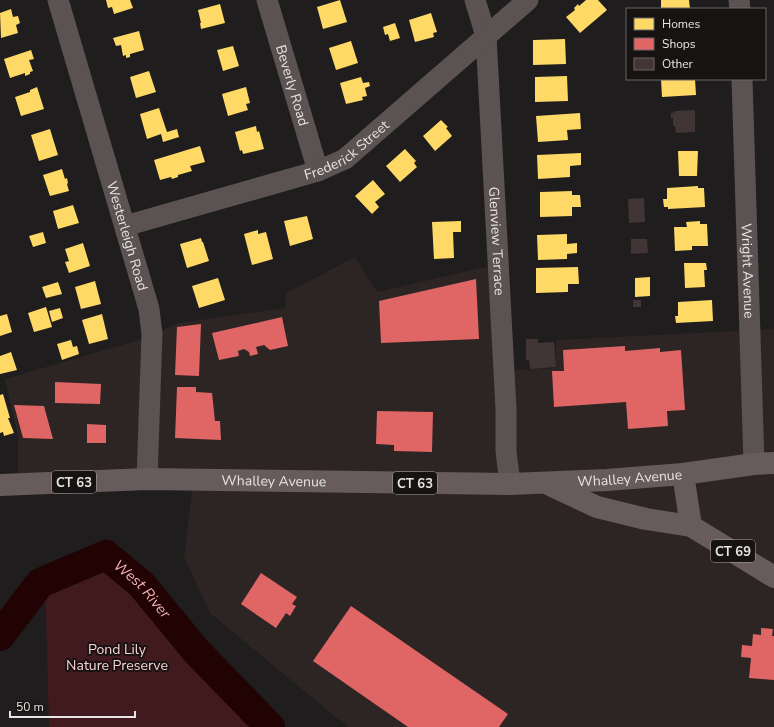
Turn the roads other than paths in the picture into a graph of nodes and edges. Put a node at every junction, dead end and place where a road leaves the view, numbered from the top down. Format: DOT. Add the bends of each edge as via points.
graph roads {
  1 [pos="58,0"];
  2 [pos="267,0"];
  3 [pos="475,0"];
  4 [pos="528,0"];
  5 [pos="486,36"];
  6 [pos="742,80"];
  7 [pos="318,171"];
  8 [pos="125,226"];
  9 [pos="764,463"];
  10 [pos="683,474"];
  11 [pos="147,479"];
  12 [pos="547,483"];
  13 [pos="510,484"];
  14 [pos="0,485"];
  15 [pos="691,526"];
  16 [pos="774,576"];
  1 -- 8 [label="street, Westerleigh Road"];
  2 -- 7 [label="street, Beverly Road"];
  3 -- 5 [label="street, Glenview Terrace"];
  4 -- 5 [label="street, Frederick Street"];
  5 -- 7 [label="street, Frederick Street" via="345,159"];
  5 -- 13 [label="street, Glenview Terrace" via="506,409 506,451"];
  6 -- 9 [label="street, Wright Avenue"];
  7 -- 8 [label="street, Frederick Street"];
  8 -- 11 [label="street, Westerleigh Road" via="150,309 152,334"];
  9 -- 10 [label="main road, CT 63"];
  10 -- 12 [label="main road, Whalley Avenue / CT 63"];
  10 -- 15 [label="main road, Whalley Avenue"];
  11 -- 13 [label="main road, Whalley Avenue / CT 63"];
  11 -- 14 [label="main road, Whalley Avenue / CT 63"];
  12 -- 13 [label="main road, Whalley Avenue / CT 63"];
  12 -- 15 [label="main road, Whalley Avenue / CT 63" via="597,507 646,519"];
  15 -- 16 [label="main road, Whalley Avenue / CT 69"];
}
